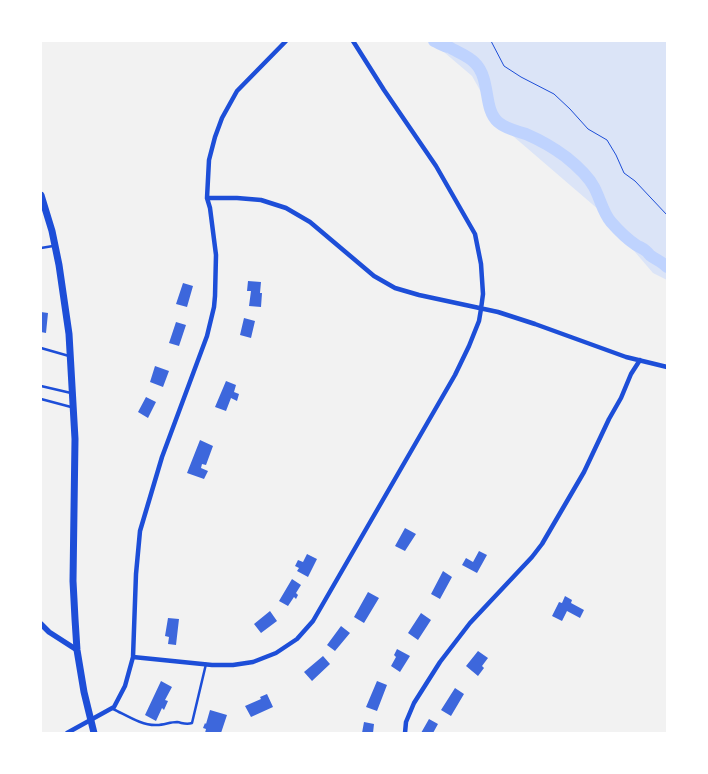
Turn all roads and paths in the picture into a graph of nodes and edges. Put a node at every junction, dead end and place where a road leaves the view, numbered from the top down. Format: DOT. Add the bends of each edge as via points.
graph roads {
  1 [pos="286,41"];
  2 [pos="353,41"];
  3 [pos="491,41"];
  4 [pos="41,195"];
  5 [pos="207,198"];
  6 [pos="667,215"];
  7 [pos="55,245"];
  8 [pos="41,248"];
  9 [pos="481,309"];
  10 [pos="41,348"];
  11 [pos="71,357"];
  12 [pos="640,360"];
  13 [pos="667,367"];
  14 [pos="41,386"];
  15 [pos="73,393"];
  16 [pos="41,399"];
  17 [pos="73,408"];
  18 [pos="41,624"];
  19 [pos="77,650"];
  20 [pos="133,657"];
  21 [pos="206,664"];
  22 [pos="112,708"];
  23 [pos="91,720"];
  24 [pos="68,733"];
  25 [pos="94,733"];
  26 [pos="405,733"];
  1 -- 5 [label="street" via="237,91 222,118 209,160"];
  2 -- 9 [label="street" via="436,166 474,234 482,264"];
  3 -- 6 [label="path" via="504,66 554,94 588,129 607,140 624,173 636,181"];
  4 -- 7 [label="main road"];
  5 -- 9 [label="street" via="261,200 286,208 310,222 374,276 395,288"];
  5 -- 20 [label="street" via="216,255 214,307 140,531"];
  7 -- 8 [label="lane"];
  7 -- 11 [label="main road"];
  9 -- 12 [label="street"];
  9 -- 21 [label="street" via="470,346 455,375 313,621 297,639 276,653 253,662"];
  10 -- 11 [label="lane"];
  11 -- 15 [label="main road"];
  12 -- 13 [label="street"];
  12 -- 26 [label="street" via="584,472 542,544 470,623 440,662 414,703"];
  14 -- 15 [label="lane"];
  15 -- 17 [label="main road"];
  16 -- 17 [label="lane"];
  17 -- 19 [label="main road" via="73,581"];
  18 -- 19 [label="street"];
  19 -- 23 [label="main road"];
  20 -- 21 [label="street"];
  20 -- 22 [label="street" via="125,686"];
  21 -- 22 [label="lane" via="190,725 178,722 158,726 148,724"];
  22 -- 23 [label="street"];
  23 -- 24 [label="street"];
  23 -- 25 [label="main road"];
}
